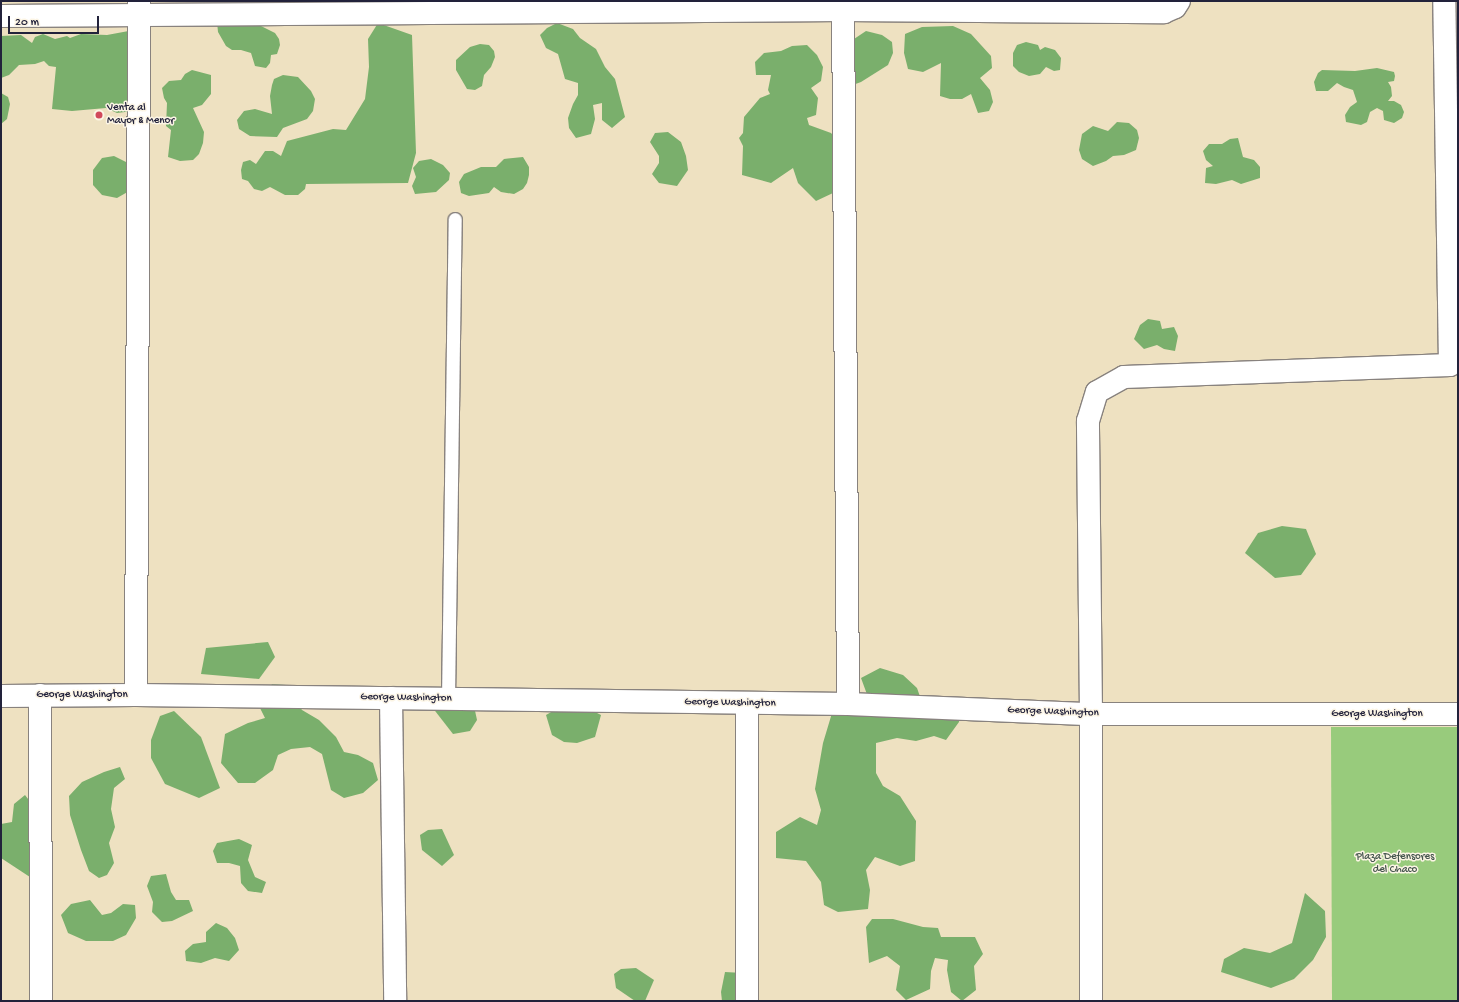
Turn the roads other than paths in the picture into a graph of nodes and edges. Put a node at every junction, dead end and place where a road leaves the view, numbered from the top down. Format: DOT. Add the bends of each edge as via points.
graph roads {
  1 [pos="1179,1"];
  2 [pos="1444,1"];
  3 [pos="843,6"];
  4 [pos="498,7"];
  5 [pos="140,8"];
  6 [pos="1,16"];
  7 [pos="1451,34"];
  8 [pos="455,219"];
  9 [pos="1454,365"];
  10 [pos="136,695"];
  11 [pos="1,696"];
  12 [pos="40,696"];
  13 [pos="391,698"];
  14 [pos="448,699"];
  15 [pos="747,704"];
  16 [pos="848,704"];
  17 [pos="1091,714"];
  18 [pos="1458,714"];
  19 [pos="41,1001"];
  20 [pos="395,1001"];
  21 [pos="747,1001"];
  22 [pos="1091,1001"];
  1 -- 3 [label="street" via="1175,7 1164,12"];
  2 -- 7 [label="street"];
  3 -- 4 [label="street"];
  3 -- 16 [label="street"];
  4 -- 5 [label="street"];
  5 -- 6 [label="street"];
  5 -- 10 [label="street"];
  7 -- 9 [label="street"];
  8 -- 14 [label="lane"];
  9 -- 17 [label="street" via="1124,377 1097,392 1088,421"];
  10 -- 12 [label="street, George Washington"];
  10 -- 13 [label="street, George Washington"];
  11 -- 12 [label="street, George Washington"];
  12 -- 19 [label="street"];
  13 -- 14 [label="street, George Washington"];
  13 -- 20 [label="street"];
  14 -- 15 [label="street, George Washington"];
  15 -- 16 [label="street, George Washington"];
  15 -- 21 [label="street"];
  16 -- 17 [label="street, George Washington"];
  17 -- 18 [label="street, George Washington"];
  17 -- 22 [label="street"];
}
